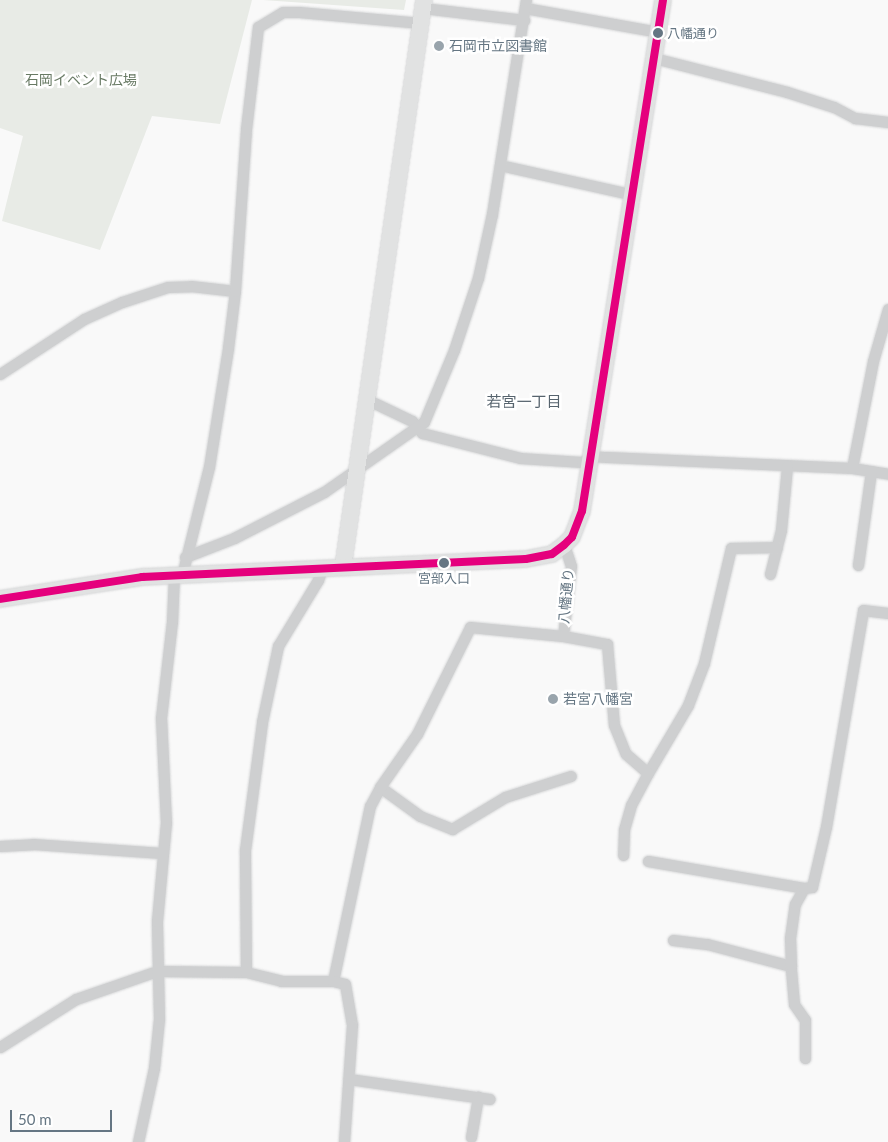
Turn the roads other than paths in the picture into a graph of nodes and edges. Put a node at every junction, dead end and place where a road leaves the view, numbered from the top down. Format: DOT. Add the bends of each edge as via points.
graph roads {
  1 [pos="663,0"];
  2 [pos="526,4"];
  3 [pos="423,10"];
  4 [pos="524,20"];
  5 [pos="658,32"];
  6 [pos="654,58"];
  7 [pos="888,122"];
  8 [pos="500,165"];
  9 [pos="634,195"];
  10 [pos="235,291"];
  11 [pos="888,309"];
  12 [pos="0,374"];
  13 [pos="366,399"];
  14 [pos="417,428"];
  15 [pos="591,456"];
  16 [pos="787,466"];
  17 [pos="852,468"];
  18 [pos="356,470"];
  19 [pos="871,471"];
  20 [pos="888,474"];
  21 [pos="564,545"];
  22 [pos="777,546"];
  23 [pos="185,557"];
  24 [pos="858,565"];
  25 [pos="322,568"];
  26 [pos="343,568"];
  27 [pos="770,574"];
  28 [pos="178,575"];
  29 [pos="0,599"];
  30 [pos="888,613"];
  31 [pos="563,636"];
  32 [pos="648,773"];
  33 [pos="570,776"];
  34 [pos="380,787"];
  35 [pos="0,846"];
  36 [pos="162,852"];
  37 [pos="622,855"];
  38 [pos="648,861"];
  39 [pos="804,888"];
  40 [pos="673,940"];
  41 [pos="791,966"];
  42 [pos="157,971"];
  43 [pos="246,972"];
  44 [pos="333,980"];
  45 [pos="0,1047"];
  46 [pos="805,1058"];
  47 [pos="349,1080"];
  48 [pos="478,1097"];
  49 [pos="490,1099"];
  50 [pos="471,1136"];
  51 [pos="138,1142"];
  52 [pos="344,1142"];
  1 -- 5 [label="street"];
  2 -- 4 [label="street"];
  2 -- 5 [label="street"];
  3 -- 4 [label="street"];
  3 -- 10 [label="street" via="284,12 258,27 246,129"];
  3 -- 13 [label="street"];
  4 -- 8 [label="street"];
  5 -- 6 [label="street"];
  6 -- 7 [label="street" via="788,92 834,107 854,118"];
  6 -- 9 [label="street"];
  8 -- 9 [label="street"];
  8 -- 14 [label="street" via="478,278 454,350 424,422"];
  9 -- 15 [label="street"];
  10 -- 12 [label="street" via="168,287 122,302 84,319"];
  10 -- 23 [label="street" via="209,467"];
  11 -- 17 [label="street" via="873,361"];
  13 -- 14 [label="street" via="412,421"];
  13 -- 18 [label="street"];
  14 -- 15 [label="street" via="422,433 520,458 582,462"];
  14 -- 18 [label="street"];
  15 -- 16 [label="street"];
  15 -- 21 [label="street" via="579,524"];
  16 -- 17 [label="street"];
  16 -- 22 [label="street"];
  17 -- 19 [label="street"];
  18 -- 23 [label="street" via="271,521"];
  18 -- 26 [label="street"];
  19 -- 20 [label="street"];
  19 -- 24 [label="street"];
  21 -- 26 [label="street" via="552,554 526,559"];
  21 -- 31 [label="street, 八幡通り" via="571,566"];
  22 -- 27 [label="street"];
  22 -- 32 [label="street" via="731,548 704,663 688,705"];
  23 -- 28 [label="street"];
  25 -- 26 [label="street"];
  25 -- 28 [label="street"];
  25 -- 43 [label="street" via="278,646 263,715 245,850"];
  28 -- 29 [label="street" via="142,577"];
  28 -- 36 [label="street" via="161,718 166,823"];
  30 -- 39 [label="street" via="863,610 826,827 812,887"];
  31 -- 32 [label="street" via="607,644 614,725 626,754"];
  31 -- 34 [label="street" via="470,628 417,734"];
  32 -- 37 [label="street" via="631,805"];
  33 -- 34 [label="street" via="505,797 452,829 420,816"];
  34 -- 44 [label="street" via="367,818"];
  35 -- 36 [label="street" via="33,844"];
  36 -- 42 [label="street"];
  38 -- 39 [label="street"];
  39 -- 41 [label="street" via="795,904 790,938"];
  40 -- 41 [label="street" via="707,944"];
  41 -- 46 [label="street" via="794,1004 805,1020"];
  42 -- 43 [label="street"];
  42 -- 45 [label="street" via="76,999"];
  42 -- 51 [label="street" via="159,1020 154,1068"];
  43 -- 44 [label="street" via="281,981"];
  44 -- 47 [label="street" via="345,984 350,1001"];
  47 -- 48 [label="street"];
  47 -- 52 [label="street"];
  48 -- 49 [label="street"];
  48 -- 50 [label="street"];
}
